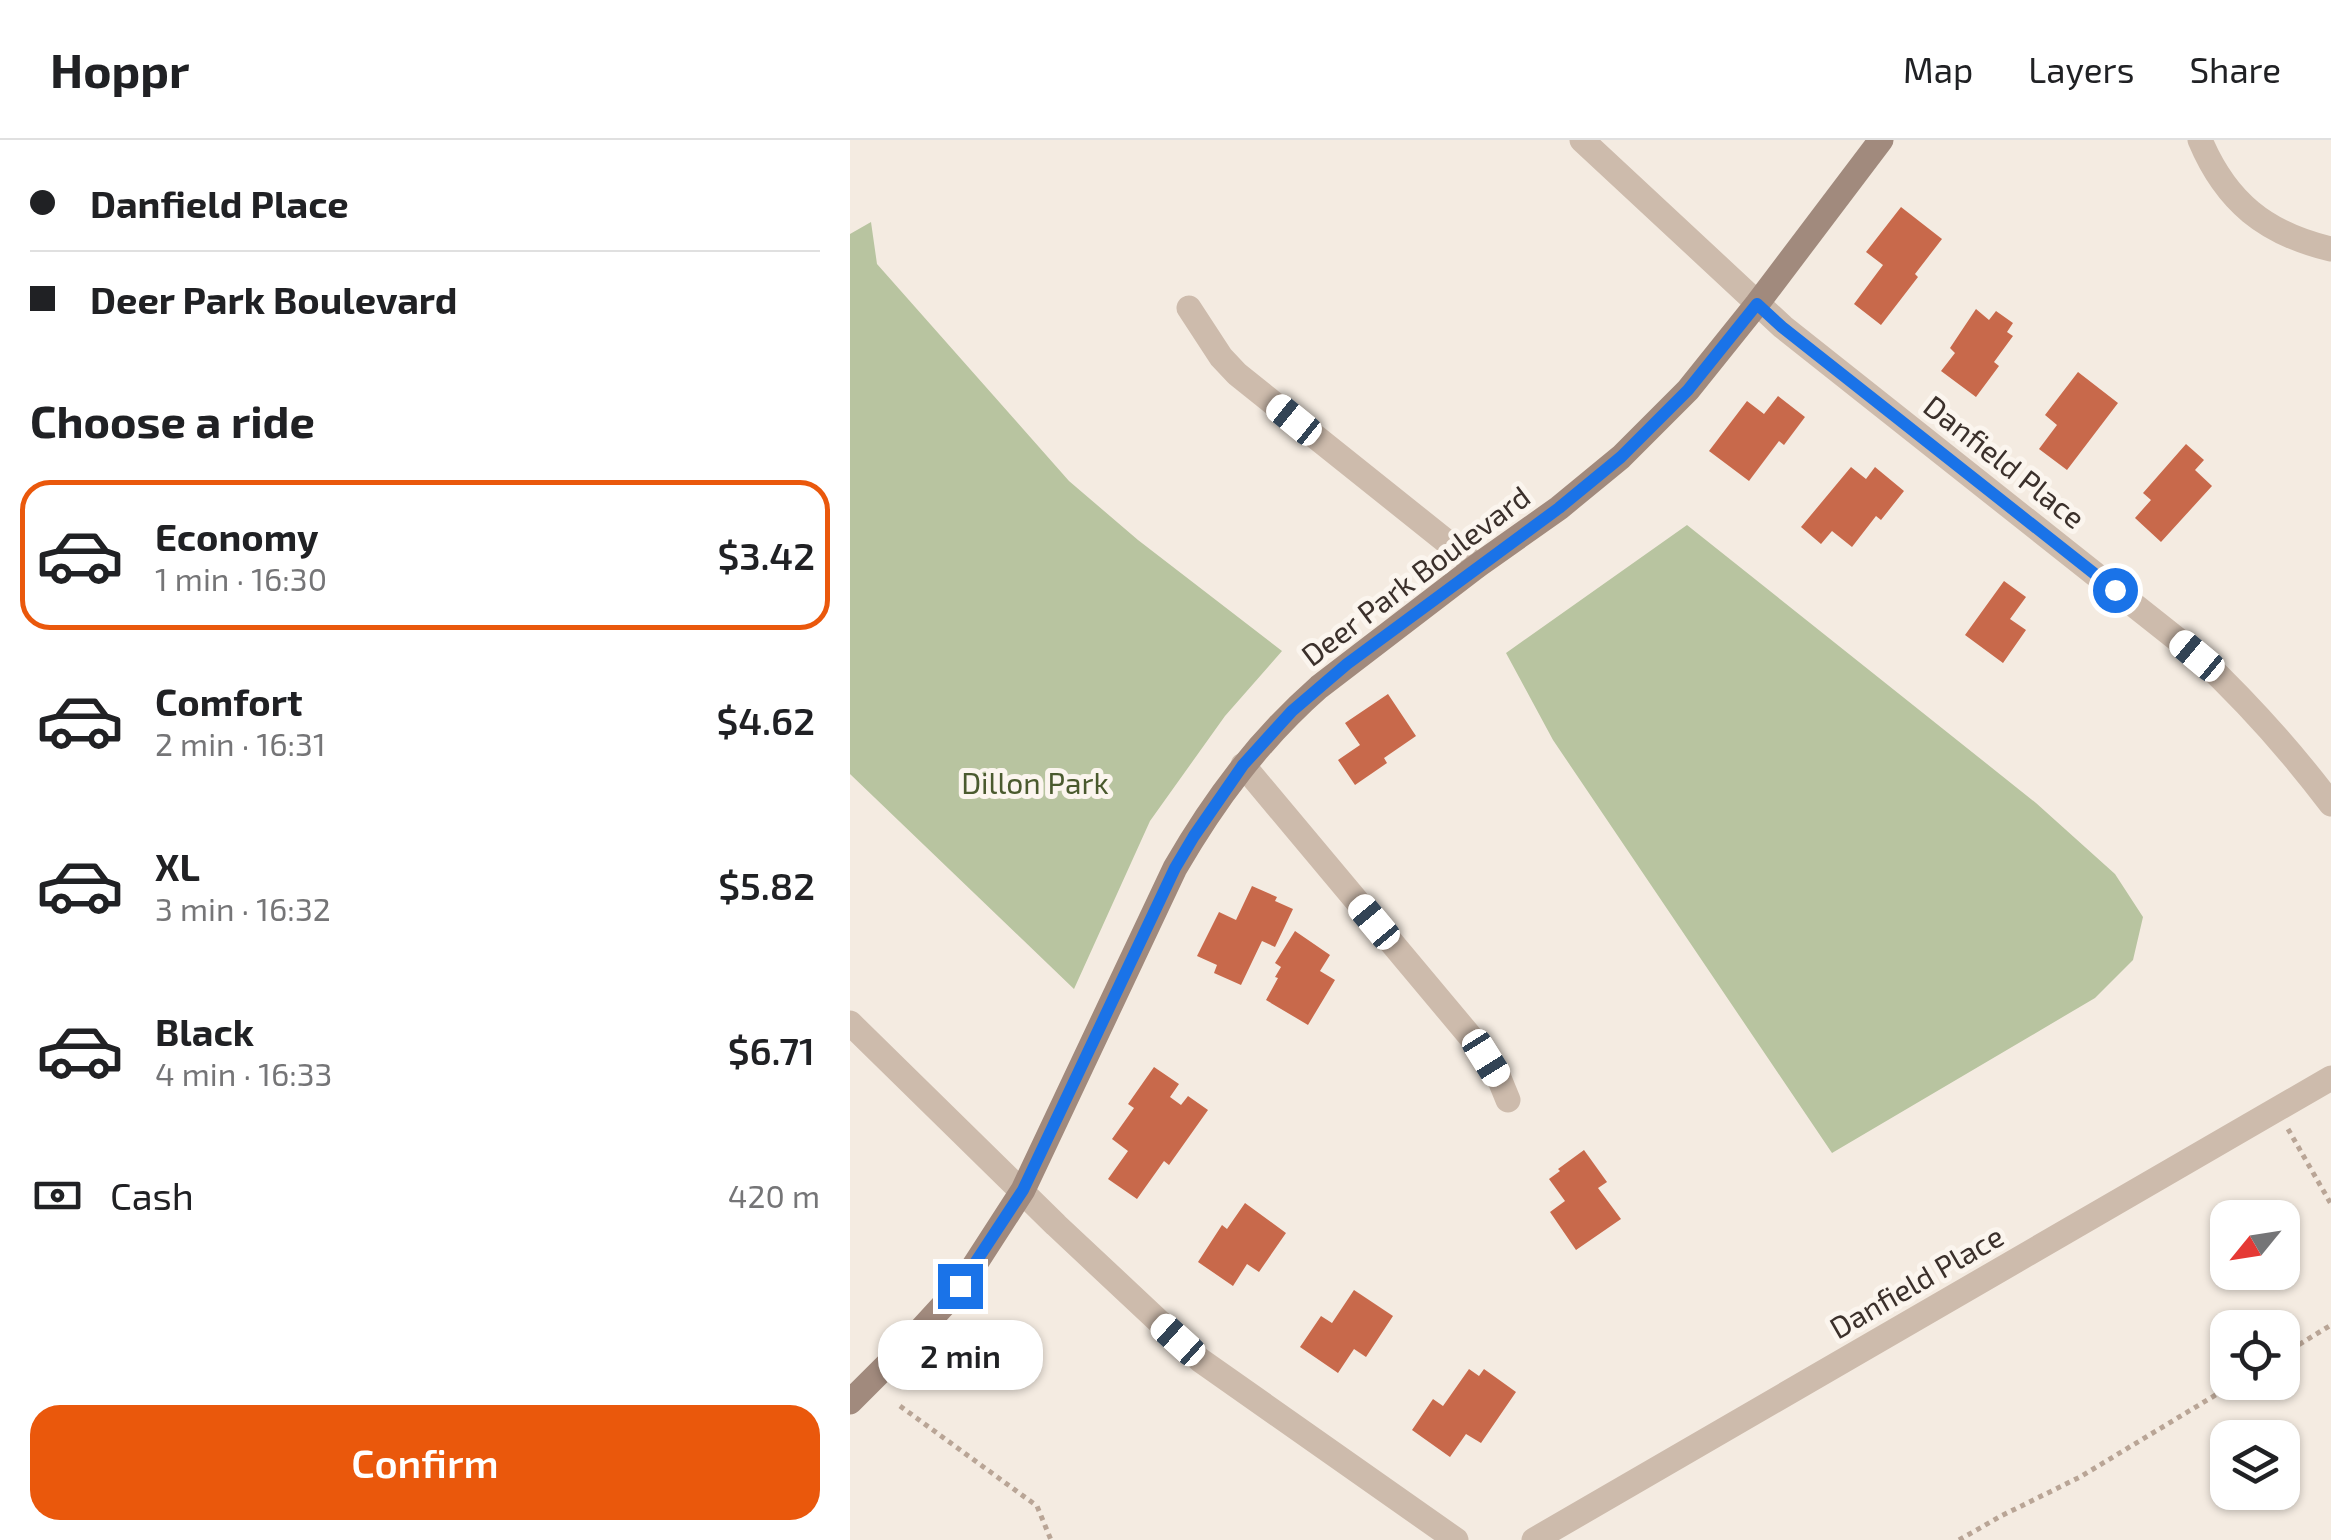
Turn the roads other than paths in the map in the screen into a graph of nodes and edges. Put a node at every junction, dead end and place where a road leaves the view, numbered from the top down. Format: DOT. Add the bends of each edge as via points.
graph roads {
  1 [pos="1582,140"];
  2 [pos="1882,140"];
  3 [pos="2200,140"];
  4 [pos="2331,249"];
  5 [pos="1757,304"];
  6 [pos="1188,308"];
  7 [pos="1477,566"];
  8 [pos="1243,765"];
  9 [pos="2331,804"];
  10 [pos="850,1024"];
  11 [pos="2331,1078"];
  12 [pos="1508,1100"];
  13 [pos="1023,1190"];
  14 [pos="850,1402"];
  15 [pos="1456,1540"];
  16 [pos="1534,1540"];
  1 -- 5 [label="street, Danfield Place"];
  2 -- 5 [label="street, Deer Park Boulevard"];
  3 -- 4 [label="street" via="2218,174 2254,216 2298,241"];
  5 -- 7 [label="street, Deer Park Boulevard" via="1688,390 1621,457"];
  5 -- 9 [label="street, Danfield Place" via="2197,656"];
  6 -- 7 [label="street" via="1237,374"];
  7 -- 8 [label="street, Deer Park Boulevard" via="1320,686"];
  8 -- 12 [label="street" via="1474,1040"];
  8 -- 13 [label="street, Deer Park Boulevard" via="1175,868"];
  10 -- 13 [label="street"];
  11 -- 16 [label="street, Danfield Place"];
  13 -- 14 [label="street, Deer Park Boulevard" via="960,1286"];
  13 -- 15 [label="street" via="1200,1360"];
}
